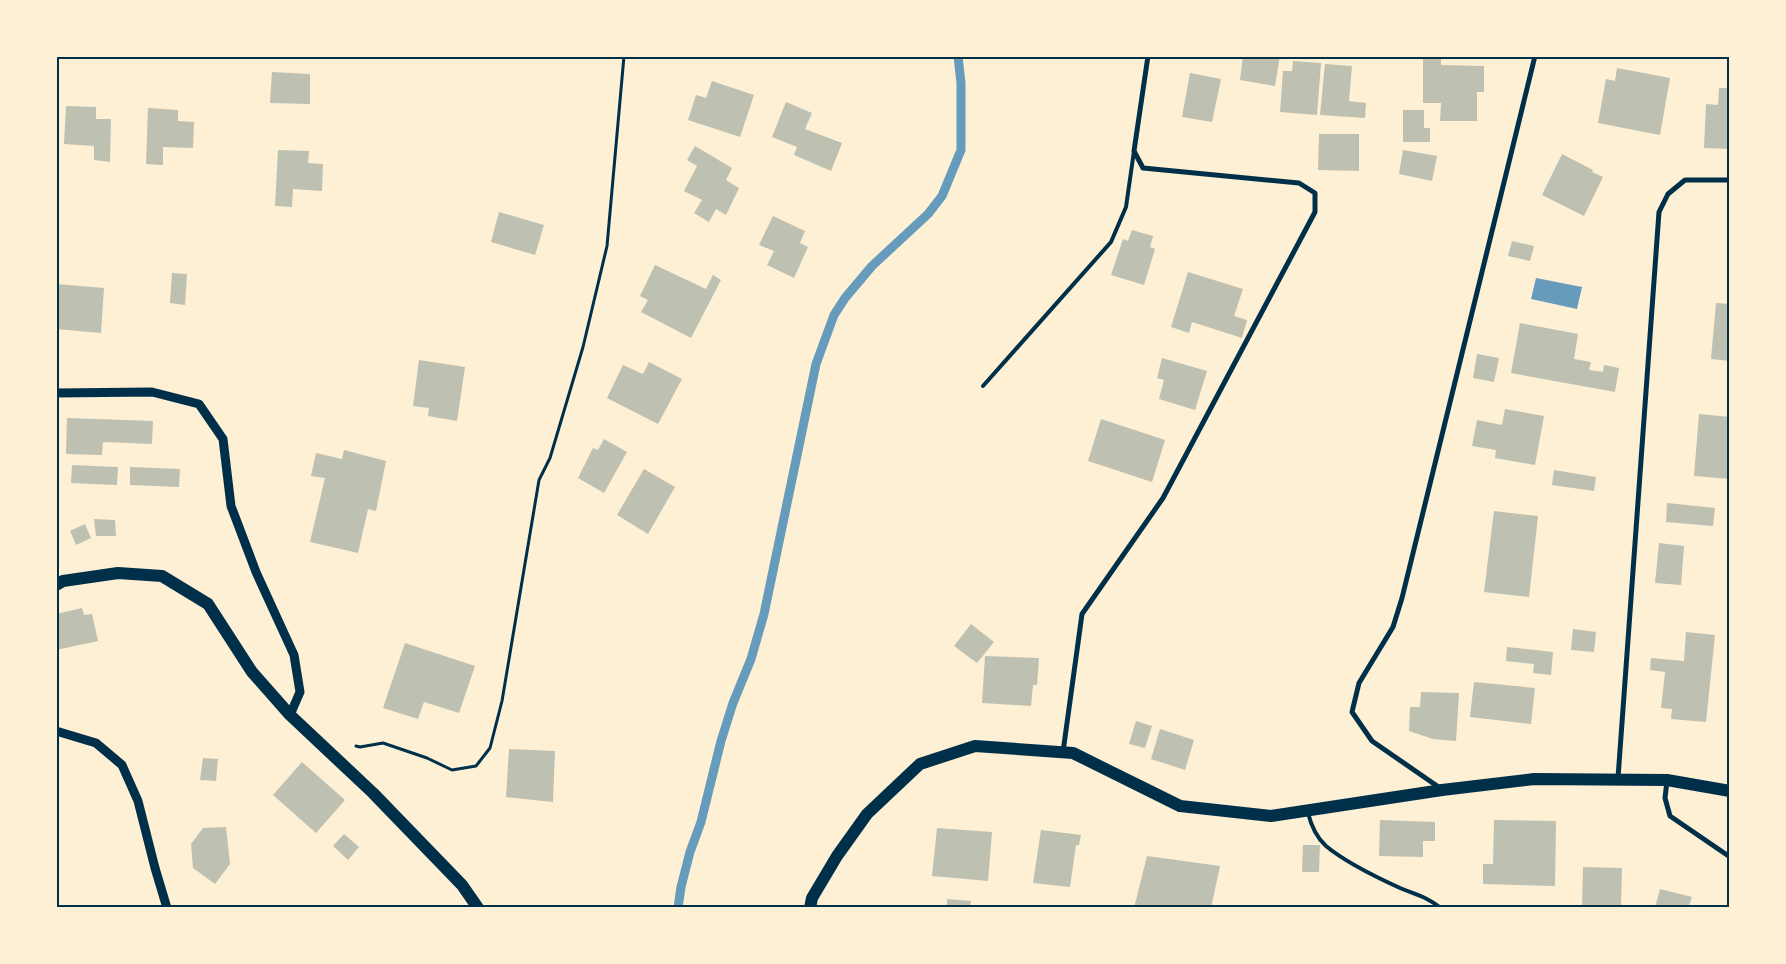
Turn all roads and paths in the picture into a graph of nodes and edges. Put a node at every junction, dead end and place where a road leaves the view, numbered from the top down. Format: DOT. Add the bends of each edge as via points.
graph roads {
  1 [pos="624,56"];
  2 [pos="1148,56"];
  3 [pos="1535,56"];
  4 [pos="1134,151"];
  5 [pos="1730,180"];
  6 [pos="982,386"];
  7 [pos="56,393"];
  8 [pos="56,585"];
  9 [pos="290,715"];
  10 [pos="56,731"];
  11 [pos="351,745"];
  12 [pos="1063,752"];
  13 [pos="1618,779"];
  14 [pos="1667,780"];
  15 [pos="1442,790"];
  16 [pos="1730,791"];
  17 [pos="1307,810"];
  18 [pos="1730,857"];
  19 [pos="167,908"];
  20 [pos="478,908"];
  21 [pos="810,908"];
  22 [pos="1441,908"];
  1 -- 11 [label="path" via="607,246 583,347 550,458 539,480 502,701 490,748 476,766 452,770 383,743 360,747"];
  2 -- 4 [label="street"];
  3 -- 15 [label="street" via="1402,598 1393,627 1359,684 1352,712 1372,741"];
  4 -- 6 [label="lane" via="1126,207 1111,242"];
  4 -- 12 [label="street" via="1143,168 1299,183 1315,193 1315,212 1163,498 1082,614"];
  5 -- 13 [label="street" via="1685,180 1668,194 1659,212"];
  7 -- 9 [label="street" via="152,392 199,404 223,439 231,506 256,572 294,655 300,692"];
  8 -- 9 [label="main road" via="63,581 118,573 162,576 208,604 252,672"];
  9 -- 20 [label="main road" via="373,793 462,885"];
  10 -- 19 [label="street" via="96,743 122,765 138,801"];
  12 -- 17 [label="main road" via="1073,753 1180,806 1271,816"];
  12 -- 21 [label="main road" via="975,746 920,764 867,814 837,856 812,898"];
  13 -- 14 [label="main road"];
  13 -- 15 [label="main road" via="1534,779"];
  14 -- 16 [label="main road"];
  14 -- 18 [label="street" via="1665,798 1670,816"];
  15 -- 17 [label="main road"];
  17 -- 22 [label="lane" via="1312,828 1325,845 1352,863 1400,888 1428,898"];
}
